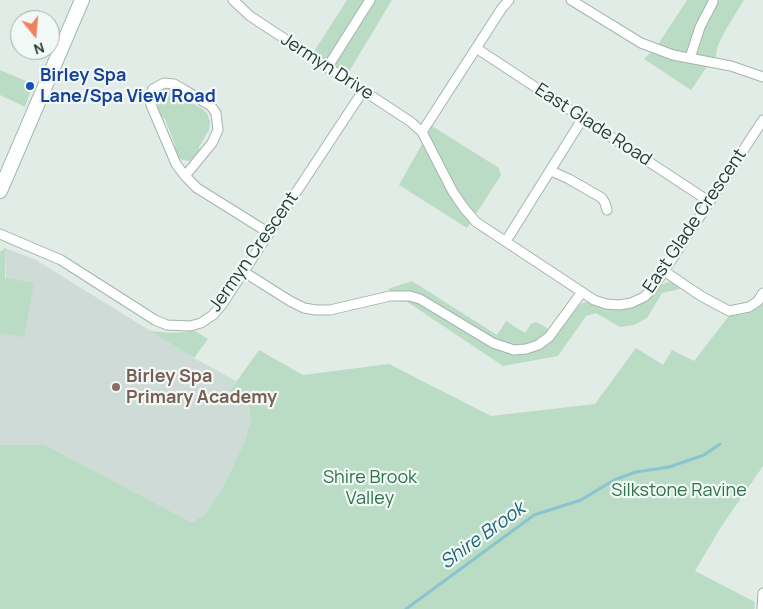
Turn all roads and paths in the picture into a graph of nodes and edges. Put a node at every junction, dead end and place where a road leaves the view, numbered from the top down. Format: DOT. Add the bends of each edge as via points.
graph roads {
  1 [pos="82,0"];
  2 [pos="233,0"];
  3 [pos="370,0"];
  4 [pos="509,0"];
  5 [pos="572,0"];
  6 [pos="713,2"];
  7 [pos="476,48"];
  8 [pos="690,58"];
  9 [pos="327,68"];
  10 [pos="763,78"];
  11 [pos="363,91"];
  12 [pos="583,118"];
  13 [pos="763,120"];
  14 [pos="422,132"];
  15 [pos="551,171"];
  16 [pos="185,176"];
  17 [pos="0,191"];
  18 [pos="710,202"];
  19 [pos="607,210"];
  20 [pos="269,233"];
  21 [pos="0,234"];
  22 [pos="506,241"];
  23 [pos="664,271"];
  24 [pos="244,272"];
  25 [pos="582,292"];
  26 [pos="763,293"];
  27 [pos="763,593"];
  28 [pos="762,609"];
  1 -- 17 [label="street"];
  2 -- 9 [label="street, Jermyn Drive" via="250,16"];
  3 -- 9 [label="street"];
  4 -- 7 [label="street"];
  5 -- 8 [label="street" via="641,43"];
  6 -- 8 [label="street" via="700,27"];
  7 -- 12 [label="street, East Glade Road"];
  7 -- 14 [label="street"];
  8 -- 10 [label="street" via="731,66"];
  9 -- 11 [label="street, Jermyn Drive"];
  11 -- 14 [label="street, Jermyn Drive"];
  11 -- 20 [label="street, Jermyn Crescent"];
  12 -- 15 [label="street"];
  12 -- 18 [label="street, East Glade Road"];
  13 -- 18 [label="street, East Glade Crescent"];
  14 -- 22 [label="street, East Glade Crescent" via="464,208 476,222"];
  15 -- 19 [label="street" via="602,198"];
  15 -- 22 [label="street"];
  16 -- 16 [label="street" via="168,148 151,104 150,93 164,83 174,84 211,106 218,121 212,143"];
  16 -- 20 [label="street" via="207,195"];
  18 -- 23 [label="street, East Glade Crescent"];
  20 -- 24 [label="street, Jermyn Crescent"];
  21 -- 24 [label="street, Jermyn Crescent" via="61,260 167,326 190,326 213,315"];
  22 -- 25 [label="street, East Glade Crescent"];
  23 -- 25 [label="street, East Glade Crescent" via="644,297 631,303 606,304"];
  23 -- 26 [label="street" via="729,311 749,308"];
  24 -- 25 [label="street" via="290,301 316,310 330,310 390,296 410,296 493,343 514,350 526,349 549,337"];
  27 -- 28 [label="street"];
}
